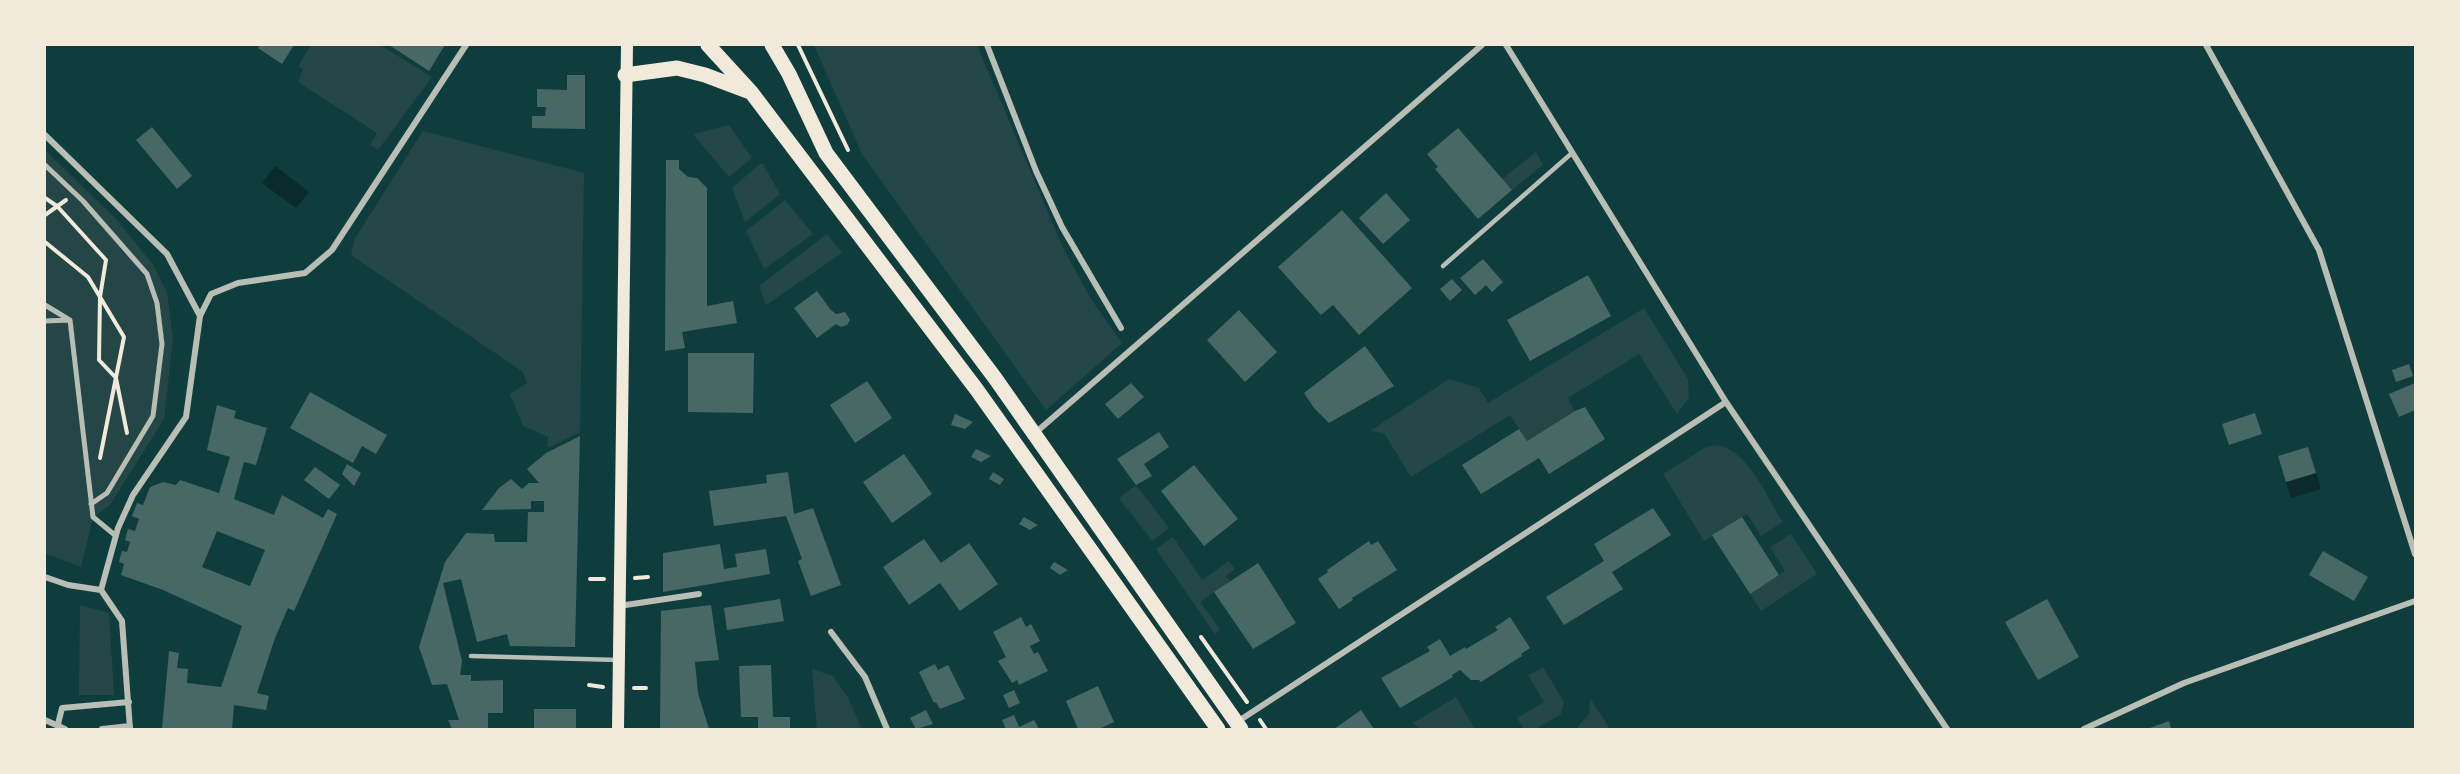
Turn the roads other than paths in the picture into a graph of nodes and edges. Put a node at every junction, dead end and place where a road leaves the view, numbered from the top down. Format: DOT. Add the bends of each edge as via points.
graph roads {
  1 [pos="465,45"];
  2 [pos="627,45"];
  3 [pos="708,45"];
  4 [pos="772,45"];
  5 [pos="987,45"];
  6 [pos="1482,45"];
  7 [pos="1506,45"];
  8 [pos="2206,45"];
  9 [pos="625,75"];
  10 [pos="751,92"];
  11 [pos="45,135"];
  12 [pos="1572,153"];
  13 [pos="45,165"];
  14 [pos="1443,266"];
  15 [pos="45,305"];
  16 [pos="200,316"];
  17 [pos="70,320"];
  18 [pos="45,321"];
  19 [pos="1121,328"];
  20 [pos="1726,402"];
  21 [pos="1032,435"];
  22 [pos="91,504"];
  23 [pos="116,536"];
  24 [pos="2415,554"];
  25 [pos="45,577"];
  26 [pos="101,590"];
  27 [pos="699,594"];
  28 [pos="2415,602"];
  29 [pos="618,606"];
  30 [pos="831,632"];
  31 [pos="471,656"];
  32 [pos="618,660"];
  33 [pos="129,702"];
  34 [pos="45,720"];
  35 [pos="58,724"];
  36 [pos="1239,726"];
  37 [pos="130,728"];
  38 [pos="1217,728"];
  39 [pos="65,729"];
  40 [pos="102,729"];
  41 [pos="618,729"];
  42 [pos="887,729"];
  43 [pos="1947,729"];
  44 [pos="2084,729"];
  1 -- 16 [label="street" via="332,250 306,273 238,283 211,294"];
  2 -- 9 [label="main road"];
  3 -- 10 [label="main road"];
  4 -- 21 [label="main road" via="826,153 995,378"];
  5 -- 19 [label="street" via="1062,227"];
  6 -- 21 [label="street"];
  7 -- 12 [label="street"];
  8 -- 24 [label="street" via="2319,250"];
  9 -- 10 [label="main road" via="677,68"];
  9 -- 29 [label="main road"];
  10 -- 38 [label="main road" via="977,390"];
  11 -- 16 [label="street" via="167,254"];
  12 -- 14 [label="lane"];
  12 -- 20 [label="street"];
  13 -- 22 [label="street" via="147,274 157,303 162,344 153,416 107,493"];
  15 -- 17 [label="street"];
  16 -- 23 [label="street" via="186,417 133,495"];
  17 -- 18 [label="street"];
  17 -- 22 [label="street"];
  20 -- 36 [label="street"];
  20 -- 43 [label="street"];
  21 -- 36 [label="main road"];
  22 -- 23 [label="street" via="93,517"];
  23 -- 26 [label="street"];
  25 -- 26 [label="street"];
  26 -- 33 [label="street" via="122,621"];
  27 -- 29 [label="street"];
  28 -- 44 [label="street" via="2184,683"];
  29 -- 32 [label="main road"];
  30 -- 42 [label="street" via="865,677"];
  31 -- 32 [label="lane"];
  32 -- 41 [label="main road"];
  33 -- 35 [label="street" via="62,708"];
  33 -- 37 [label="street"];
  34 -- 35 [label="street"];
  35 -- 39 [label="street"];
  37 -- 40 [label="street"];
}
